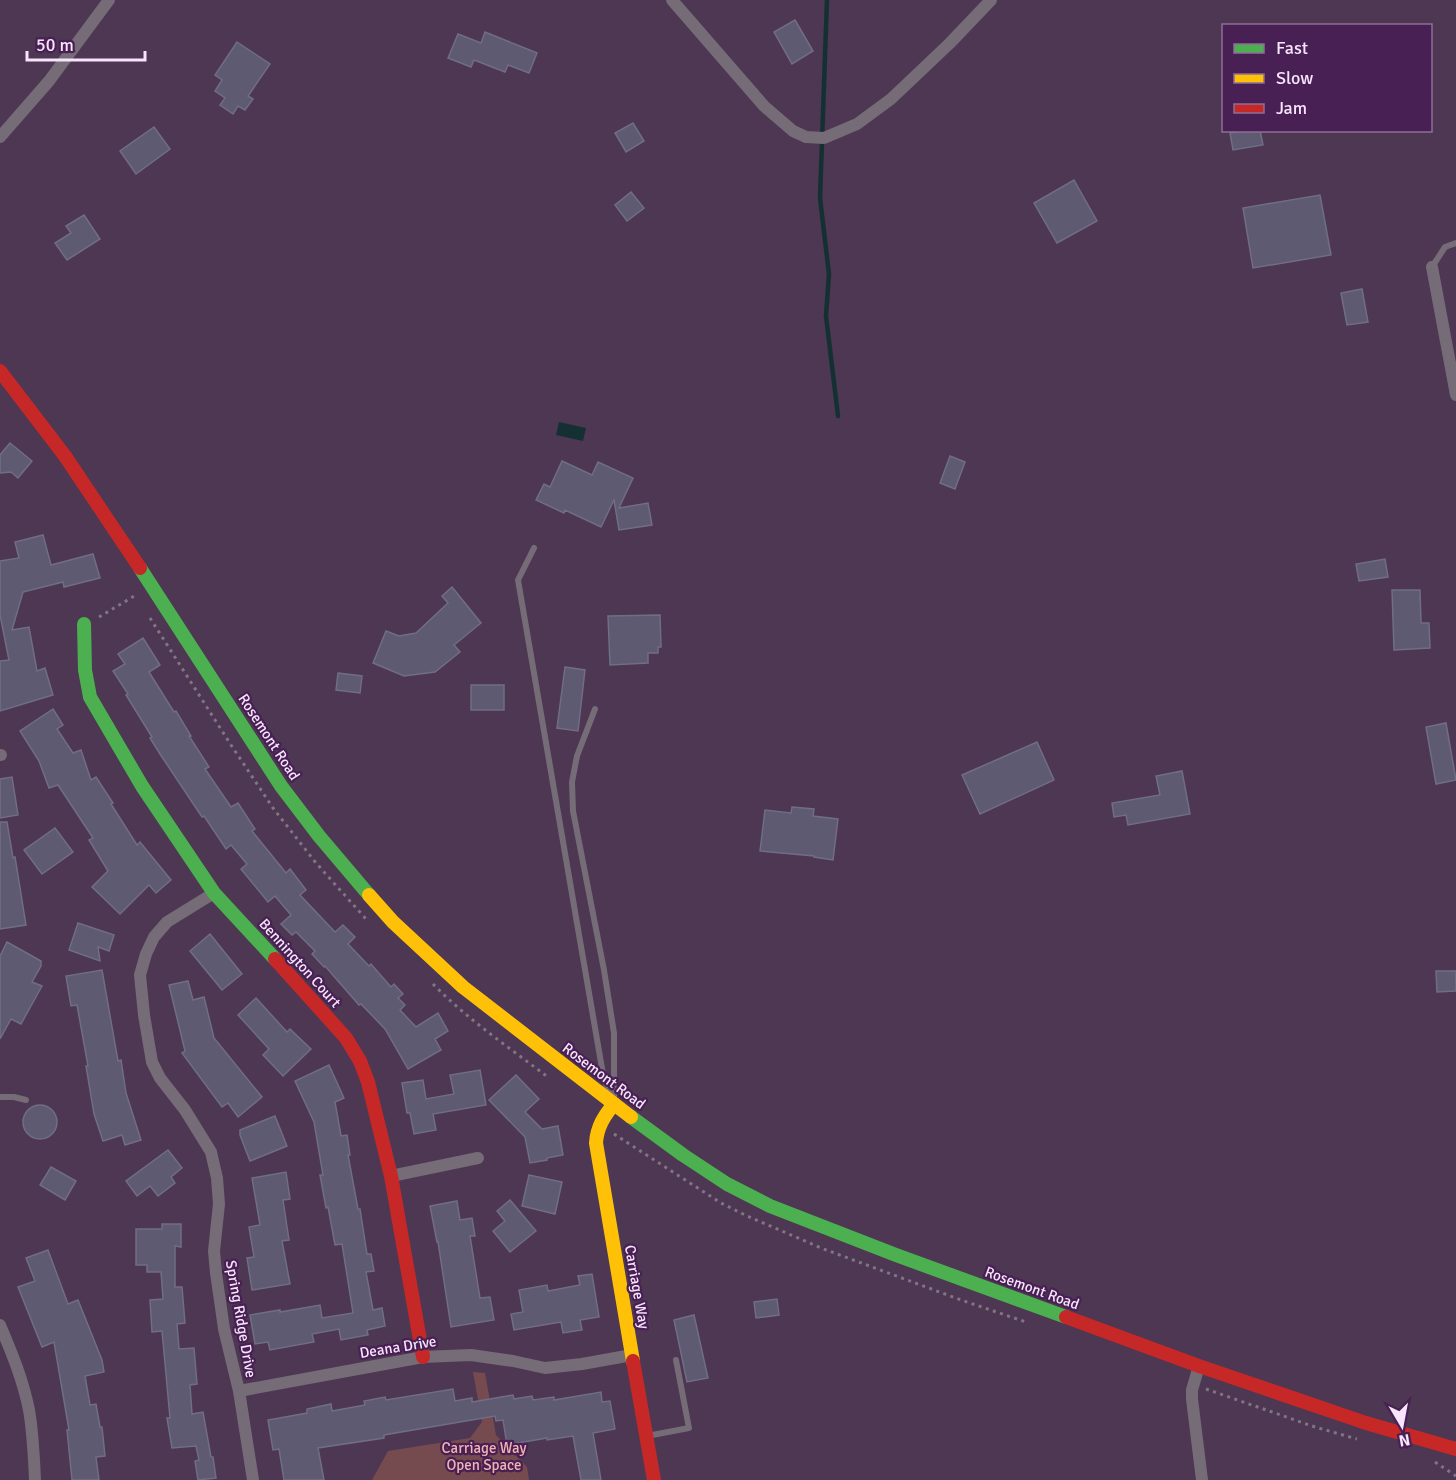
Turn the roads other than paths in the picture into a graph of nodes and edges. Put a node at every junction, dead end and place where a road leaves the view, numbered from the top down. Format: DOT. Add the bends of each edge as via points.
graph roads {
  1 [pos="109,0"];
  2 [pos="672,0"];
  3 [pos="991,0"];
  4 [pos="0,137"];
  5 [pos="1456,243"];
  6 [pos="1432,267"];
  7 [pos="0,371"];
  8 [pos="1456,394"];
  9 [pos="534,548"];
  10 [pos="84,624"];
  11 [pos="595,709"];
  12 [pos="214,893"];
  13 [pos="0,1097"];
  14 [pos="26,1100"];
  15 [pos="614,1104"];
  16 [pos="478,1158"];
  17 [pos="391,1176"];
  18 [pos="0,1325"];
  19 [pos="5,1350"];
  20 [pos="632,1355"];
  21 [pos="423,1356"];
  22 [pos="676,1360"];
  23 [pos="1199,1366"];
  24 [pos="239,1391"];
  25 [pos="647,1437"];
  26 [pos="1456,1449"];
  27 [pos="35,1480"];
  28 [pos="253,1480"];
  29 [pos="654,1480"];
  30 [pos="1202,1480"];
  1 -- 4 [label="street" via="49,81"];
  2 -- 3 [label="street" via="764,106 793,131 824,138 857,124 891,99"];
  5 -- 6 [label="lane" via="1445,247"];
  6 -- 8 [label="street"];
  7 -- 15 [label="main road, Rosemont Road" via="81,479 281,786 334,855 393,922 443,970"];
  9 -- 15 [label="lane" via="518,580 604,1080"];
  10 -- 12 [label="main road, Bennington Court" via="83,662 90,697 142,786"];
  11 -- 15 [label="lane" via="577,756 572,782 573,811 614,1033"];
  12 -- 17 [label="main road, Bennington Court" via="346,1038 368,1082"];
  12 -- 24 [label="street, Spring Ridge Drive" via="167,922 154,937 140,975 152,1062 211,1152 219,1204 214,1251 224,1329"];
  13 -- 14 [label="lane"];
  15 -- 20 [label="main road, Carriage Way" via="601,1120 596,1143"];
  15 -- 23 [label="main road, Rosemont Road" via="712,1175 782,1212"];
  16 -- 17 [label="street"];
  17 -- 21 [label="main road, Bennington Court"];
  18 -- 19 [label="street"];
  19 -- 27 [label="street" via="19,1372 29,1413"];
  20 -- 21 [label="street, Deana Drive" via="545,1368 471,1355"];
  20 -- 25 [label="main road, Carriage Way"];
  21 -- 24 [label="street, Deana Drive"];
  22 -- 25 [label="lane" via="689,1428"];
  23 -- 26 [label="main road, Rosemont Road"];
  23 -- 30 [label="street" via="1192,1399"];
  24 -- 28 [label="street, Spring Ridge Drive"];
  25 -- 29 [label="main road, Carriage Way"];
}
